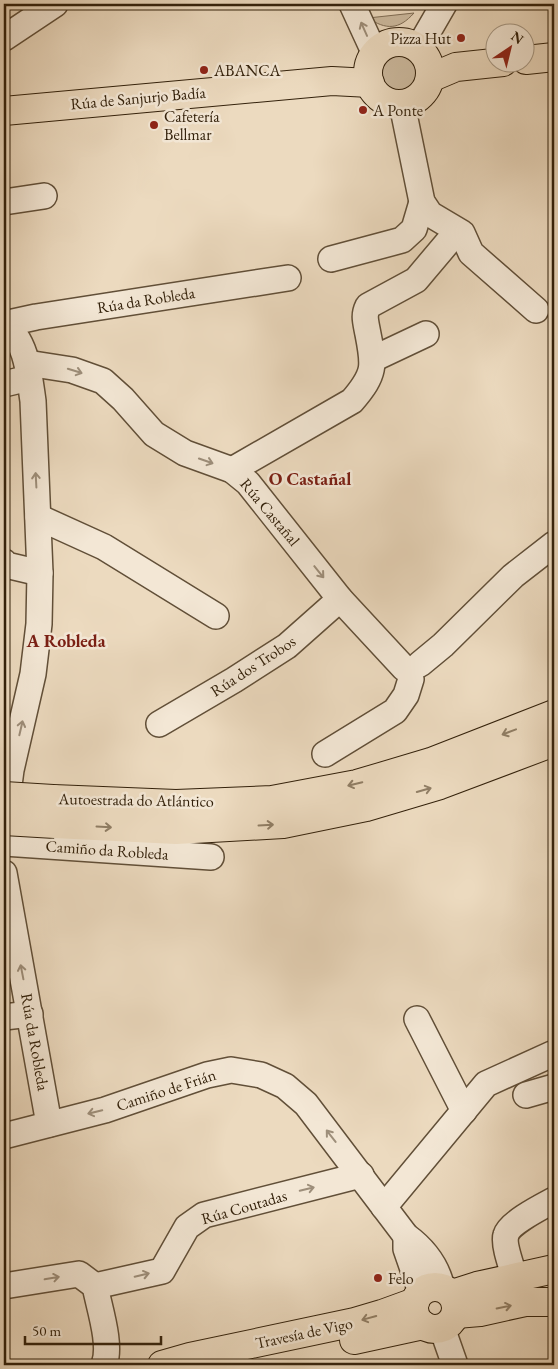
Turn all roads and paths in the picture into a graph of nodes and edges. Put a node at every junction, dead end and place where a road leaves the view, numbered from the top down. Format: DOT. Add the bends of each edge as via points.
graph roads {
  1 [pos="352,4"];
  2 [pos="444,4"];
  3 [pos="45,7"];
  4 [pos="4,38"];
  5 [pos="554,58"];
  6 [pos="536,59"];
  7 [pos="424,61"];
  8 [pos="486,63"];
  9 [pos="372,66"];
  10 [pos="402,104"];
  11 [pos="4,111"];
  12 [pos="44,196"];
  13 [pos="4,202"];
  14 [pos="422,202"];
  15 [pos="448,242"];
  16 [pos="331,259"];
  17 [pos="288,278"];
  18 [pos="536,310"];
  19 [pos="4,324"];
  20 [pos="426,334"];
  21 [pos="373,359"];
  22 [pos="28,370"];
  23 [pos="4,384"];
  24 [pos="232,470"];
  25 [pos="38,516"];
  26 [pos="554,544"];
  27 [pos="4,562"];
  28 [pos="40,573"];
  29 [pos="340,599"];
  30 [pos="216,616"];
  31 [pos="412,670"];
  32 [pos="554,714"];
  33 [pos="159,724"];
  34 [pos="554,742"];
  35 [pos="325,754"];
  36 [pos="7,770"];
  37 [pos="4,796"];
  38 [pos="54,811"];
  39 [pos="4,821"];
  40 [pos="4,828"];
  41 [pos="4,843"];
  42 [pos="210,857"];
  43 [pos="4,872"];
  44 [pos="30,1014"];
  45 [pos="4,1017"];
  46 [pos="417,1019"];
  47 [pos="552,1054"];
  48 [pos="554,1088"];
  49 [pos="526,1095"];
  50 [pos="464,1111"];
  51 [pos="49,1124"];
  52 [pos="4,1136"];
  53 [pos="361,1175"];
  54 [pos="554,1200"];
  55 [pos="384,1207"];
  56 [pos="554,1269"];
  57 [pos="514,1278"];
  58 [pos="4,1286"];
  59 [pos="95,1286"];
  60 [pos="554,1302"];
  61 [pos="436,1306"];
  62 [pos="190,1357"];
  63 [pos="104,1365"];
  64 [pos="140,1365"];
  65 [pos="162,1365"];
  66 [pos="240,1365"];
  67 [pos="455,1365"];
  9 -- 1 [label="street, one-way"];
  2 -- 7 [label="street"];
  3 -- 4 [label="street"];
  5 -- 6 [label="main road"];
  7 -- 8 [label="main road" via="456,66"];
  7 -- 9 [label="main road, Rúa de Sanjurjo Badía" via="409,45 400,43 382,47"];
  7 -- 10 [label="main road" via="427,86 421,95"];
  9 -- 10 [label="main road" via="374,92 382,99"];
  9 -- 11 [label="main road, Rúa de Sanjurjo Badía" via="332,81"];
  10 -- 14 [label="street"];
  12 -- 13 [label="street"];
  14 -- 16 [label="street" via="414,229 402,240"];
  14 -- 18 [label="street" via="430,214 462,234 471,253"];
  15 -- 21 [label="street" via="416,280 368,306 364,314"];
  17 -- 19 [label="street, Rúa da Robleda"];
  19 -- 22 [label="street, Rúa da Robleda" via="18,339"];
  20 -- 21 [label="street"];
  21 -- 24 [label="street" via="373,369 366,385 352,401"];
  22 -- 23 [label="street"];
  22 -- 24 [label="street, Rúa Castañal, one-way" via="72,370 104,381 154,434 185,453"];
  25 -- 22 [label="street, Rúa da Robleda, one-way" via="33,401"];
  24 -- 29 [label="street, Rúa Castañal, one-way" via="248,483"];
  25 -- 28 [label="street, Rúa da Robleda"];
  25 -- 30 [label="street" via="104,547"];
  26 -- 31 [label="street" via="513,576 443,645"];
  27 -- 28 [label="street"];
  36 -- 28 [label="street, Rúa da Robleda, one-way" via="34,674"];
  29 -- 31 [label="street, Rúa Castañal"];
  29 -- 33 [label="street, Rúa dos Trobos" via="287,646"];
  31 -- 35 [label="street" via="406,695 395,712"];
  32 -- 38 [label="main road, Autoestrada do Atlántico, one-way" via="431,762 366,781 272,800"];
  38 -- 34 [label="main road, Autoestrada do Atlántico, one-way" via="176,830 283,824 366,807 440,786"];
  36 -- 40 [label="street, Rúa da Robleda"];
  37 -- 38 [label="main road, Autoestrada do Atlántico, bridge"];
  38 -- 39 [label="main road, Autoestrada do Atlántico, bridge"];
  41 -- 42 [label="street, Camiño da Robleda"];
  44 -- 43 [label="street, Rúa da Robleda, one-way"];
  44 -- 45 [label="street"];
  44 -- 51 [label="street, Rúa da Robleda"];
  46 -- 50 [label="street"];
  47 -- 50 [label="street" via="486,1084"];
  48 -- 49 [label="street"];
  50 -- 55 [label="street"];
  51 -- 52 [label="street, Camiño de Frián"];
  53 -- 51 [label="street, Camiño de Frián, one-way" via="306,1104 284,1086 260,1075 230,1070 105,1110"];
  53 -- 55 [label="street, Camiño de Frián"];
  59 -- 53 [label="street, Rúa Coutadas, one-way" via="162,1270 187,1227 204,1215"];
  54 -- 57 [label="street" via="515,1224 506,1234"];
  55 -- 61 [label="street, Camiño de Frián" via="437,1270"];
  56 -- 57 [label="main road, Travesía de Vigo"];
  57 -- 61 [label="main road, Travesía de Vigo"];
  58 -- 59 [label="street, one-way" via="80,1274"];
  59 -- 63 [label="street" via="106,1340"];
  61 -- 60 [label="main road, Travesía de Vigo, one-way" via="480,1312 525,1302"];
  61 -- 62 [label="main road, Travesía de Vigo, one-way" via="382,1314"];
  61 -- 66 [label="main road, Travesía de Vigo"];
  61 -- 67 [label="street, Camiño de Frián"];
  62 -- 64 [label="main road"];
  62 -- 65 [label="main road, Travesía de Vigo"];
}
